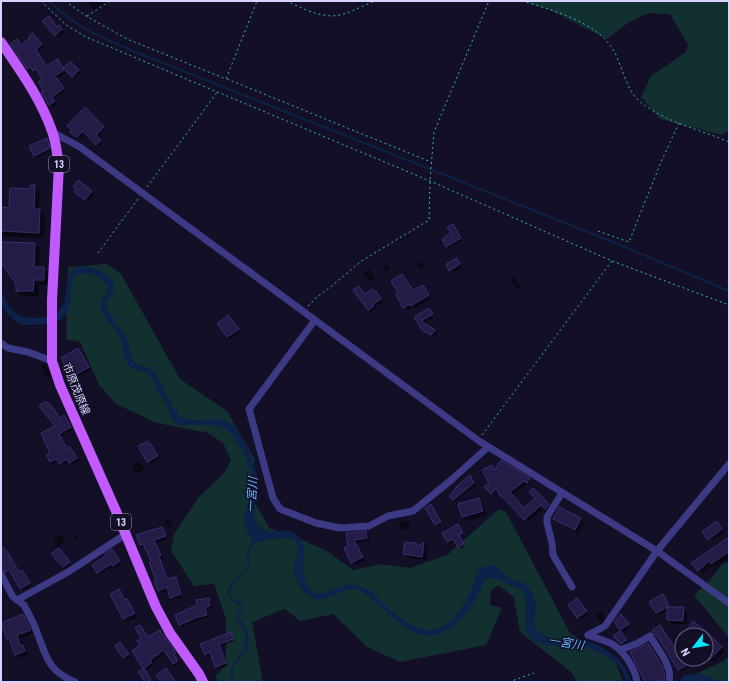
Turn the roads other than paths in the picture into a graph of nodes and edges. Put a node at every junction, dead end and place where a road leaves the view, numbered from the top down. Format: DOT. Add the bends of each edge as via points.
graph roads {
  1 [pos="1,42"];
  2 [pos="52,132"];
  3 [pos="315,320"];
  4 [pos="1,343"];
  5 [pos="52,359"];
  6 [pos="488,447"];
  7 [pos="729,464"];
  8 [pos="562,492"];
  9 [pos="126,534"];
  10 [pos="657,551"];
  11 [pos="1,574"];
  12 [pos="572,587"];
  13 [pos="17,600"];
  14 [pos="729,603"];
  15 [pos="620,650"];
  16 [pos="74,682"];
  17 [pos="203,682"];
  18 [pos="637,682"];
  19 [pos="669,682"];
  1 -- 2 [label="main road, 市原茂原線 / 13" via="33,91"];
  2 -- 3 [label="street" via="80,147"];
  2 -- 5 [label="main road, 市原茂原線 / 13" via="59,165 52,300"];
  3 -- 6 [label="street"];
  3 -- 6 [label="street" via="249,409 273,498 280,509 316,523 340,528 369,526 388,516 413,510"];
  4 -- 5 [label="street" via="8,348"];
  5 -- 9 [label="main road, 市原茂原線 / 13" via="60,385"];
  6 -- 8 [label="street"];
  7 -- 10 [label="street"];
  8 -- 10 [label="street"];
  8 -- 12 [label="street" via="547,517 547,523 553,555"];
  9 -- 13 [label="street" via="68,572"];
  9 -- 17 [label="main road, 市原茂原線 / 13" via="156,608"];
  10 -- 14 [label="street"];
  10 -- 15 [label="street" via="605,626 588,635 612,644"];
  11 -- 13 [label="street"];
  13 -- 16 [label="street" via="24,604 50,664 56,672"];
  15 -- 18 [label="street" via="629,661"];
  15 -- 19 [label="street" via="650,636 668,667"];
}
